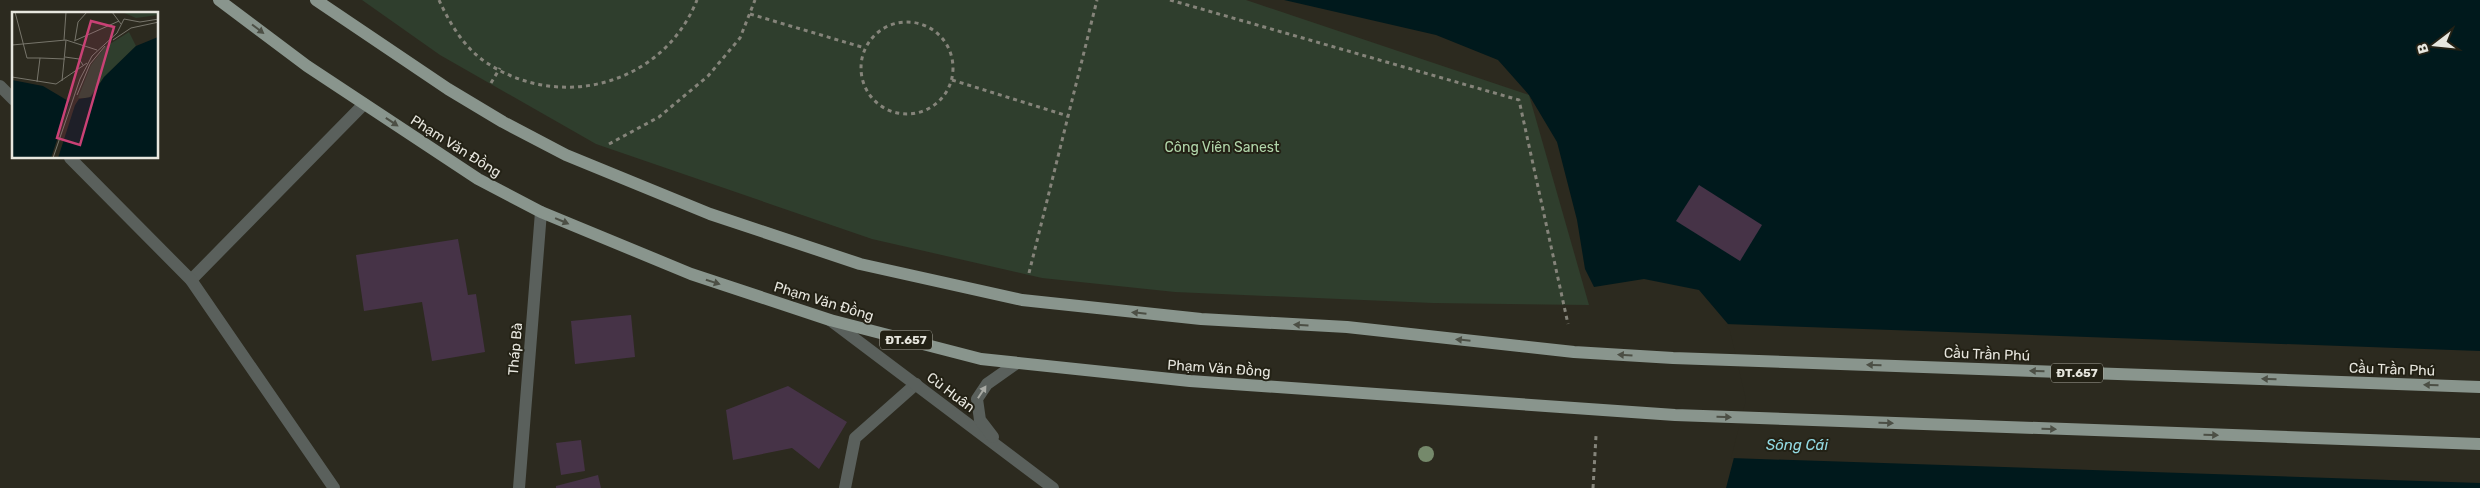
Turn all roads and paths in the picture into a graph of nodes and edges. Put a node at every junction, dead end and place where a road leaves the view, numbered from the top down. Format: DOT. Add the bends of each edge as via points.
graph roads {
  1 [pos="219,0"];
  2 [pos="316,0"];
  3 [pos="439,0"];
  4 [pos="697,0"];
  5 [pos="755,0"];
  6 [pos="1097,0"];
  7 [pos="1170,0"];
  8 [pos="750,14"];
  9 [pos="865,48"];
  10 [pos="952,80"];
  11 [pos="0,86"];
  12 [pos="12,98"];
  13 [pos="364,104"];
  14 [pos="1068,116"];
  15 [pos="71,159"];
  16 [pos="578,160"];
  17 [pos="541,212"];
  18 [pos="191,280"];
  19 [pos="1022,300"];
  20 [pos="830,320"];
  21 [pos="1574,352"];
  22 [pos="1017,363"];
  23 [pos="916,384"];
  24 [pos="2480,387"];
  25 [pos="2480,444"];
  26 [pos="1002,449"];
  27 [pos="1595,452"];
  28 [pos="334,488"];
  29 [pos="519,488"];
  30 [pos="845,488"];
  31 [pos="1053,488"];
  32 [pos="1593,488"];
  1 -- 13 [label="main road, Phạm Văn Đồng / ĐT.657, one-way"];
  2 -- 16 [label="main road, ĐT.657" via="448,89 503,122"];
  3 -- 4 [label="path" via="451,26 484,60 525,82 572,89 618,80 658,56 689,21"];
  5 -- 8 [label="path"];
  6 -- 14 [label="path"];
  7 -- 21 [label="path" via="1519,100"];
  8 -- 9 [label="path"];
  8 -- 16 [label="path" via="740,38 708,76 659,117"];
  9 -- 10 [label="path" via="886,26 916,22 942,38 950,51"];
  9 -- 10 [label="path" via="862,79 878,105 892,112 906,115 922,113 935,106 946,94"];
  10 -- 14 [label="path"];
  11 -- 12 [label="street"];
  13 -- 17 [label="main road, Phạm Văn Đồng / ĐT.657, one-way" via="478,179"];
  13 -- 18 [label="street"];
  14 -- 19 [label="path"];
  15 -- 18 [label="street"];
  16 -- 19 [label="main road, ĐT.657" via="710,214 860,264"];
  17 -- 20 [label="main road, Phạm Văn Đồng / ĐT.657, one-way" via="690,274"];
  17 -- 29 [label="street, Tháp Bà"];
  18 -- 28 [label="street"];
  21 -- 19 [label="main road, ĐT.657, one-way" via="1347,328 1201,319"];
  20 -- 22 [label="main road, Phạm Văn Đồng / ĐT.657" via="981,359"];
  20 -- 23 [label="street, Cù Huân"];
  24 -- 21 [label="main road, Cầu Trần Phú / ĐT.657, one-way"];
  22 -- 25 [label="main road, Phạm Văn Đồng / ĐT.657, one-way" via="1190,381 1675,415"];
  26 -- 22 [label="street, one-way" via="980,420 977,399 987,384"];
  23 -- 26 [label="street, Cù Huân"];
  23 -- 30 [label="street" via="855,438"];
  26 -- 31 [label="street, Cù Huân"];
  27 -- 32 [label="path"];
}
